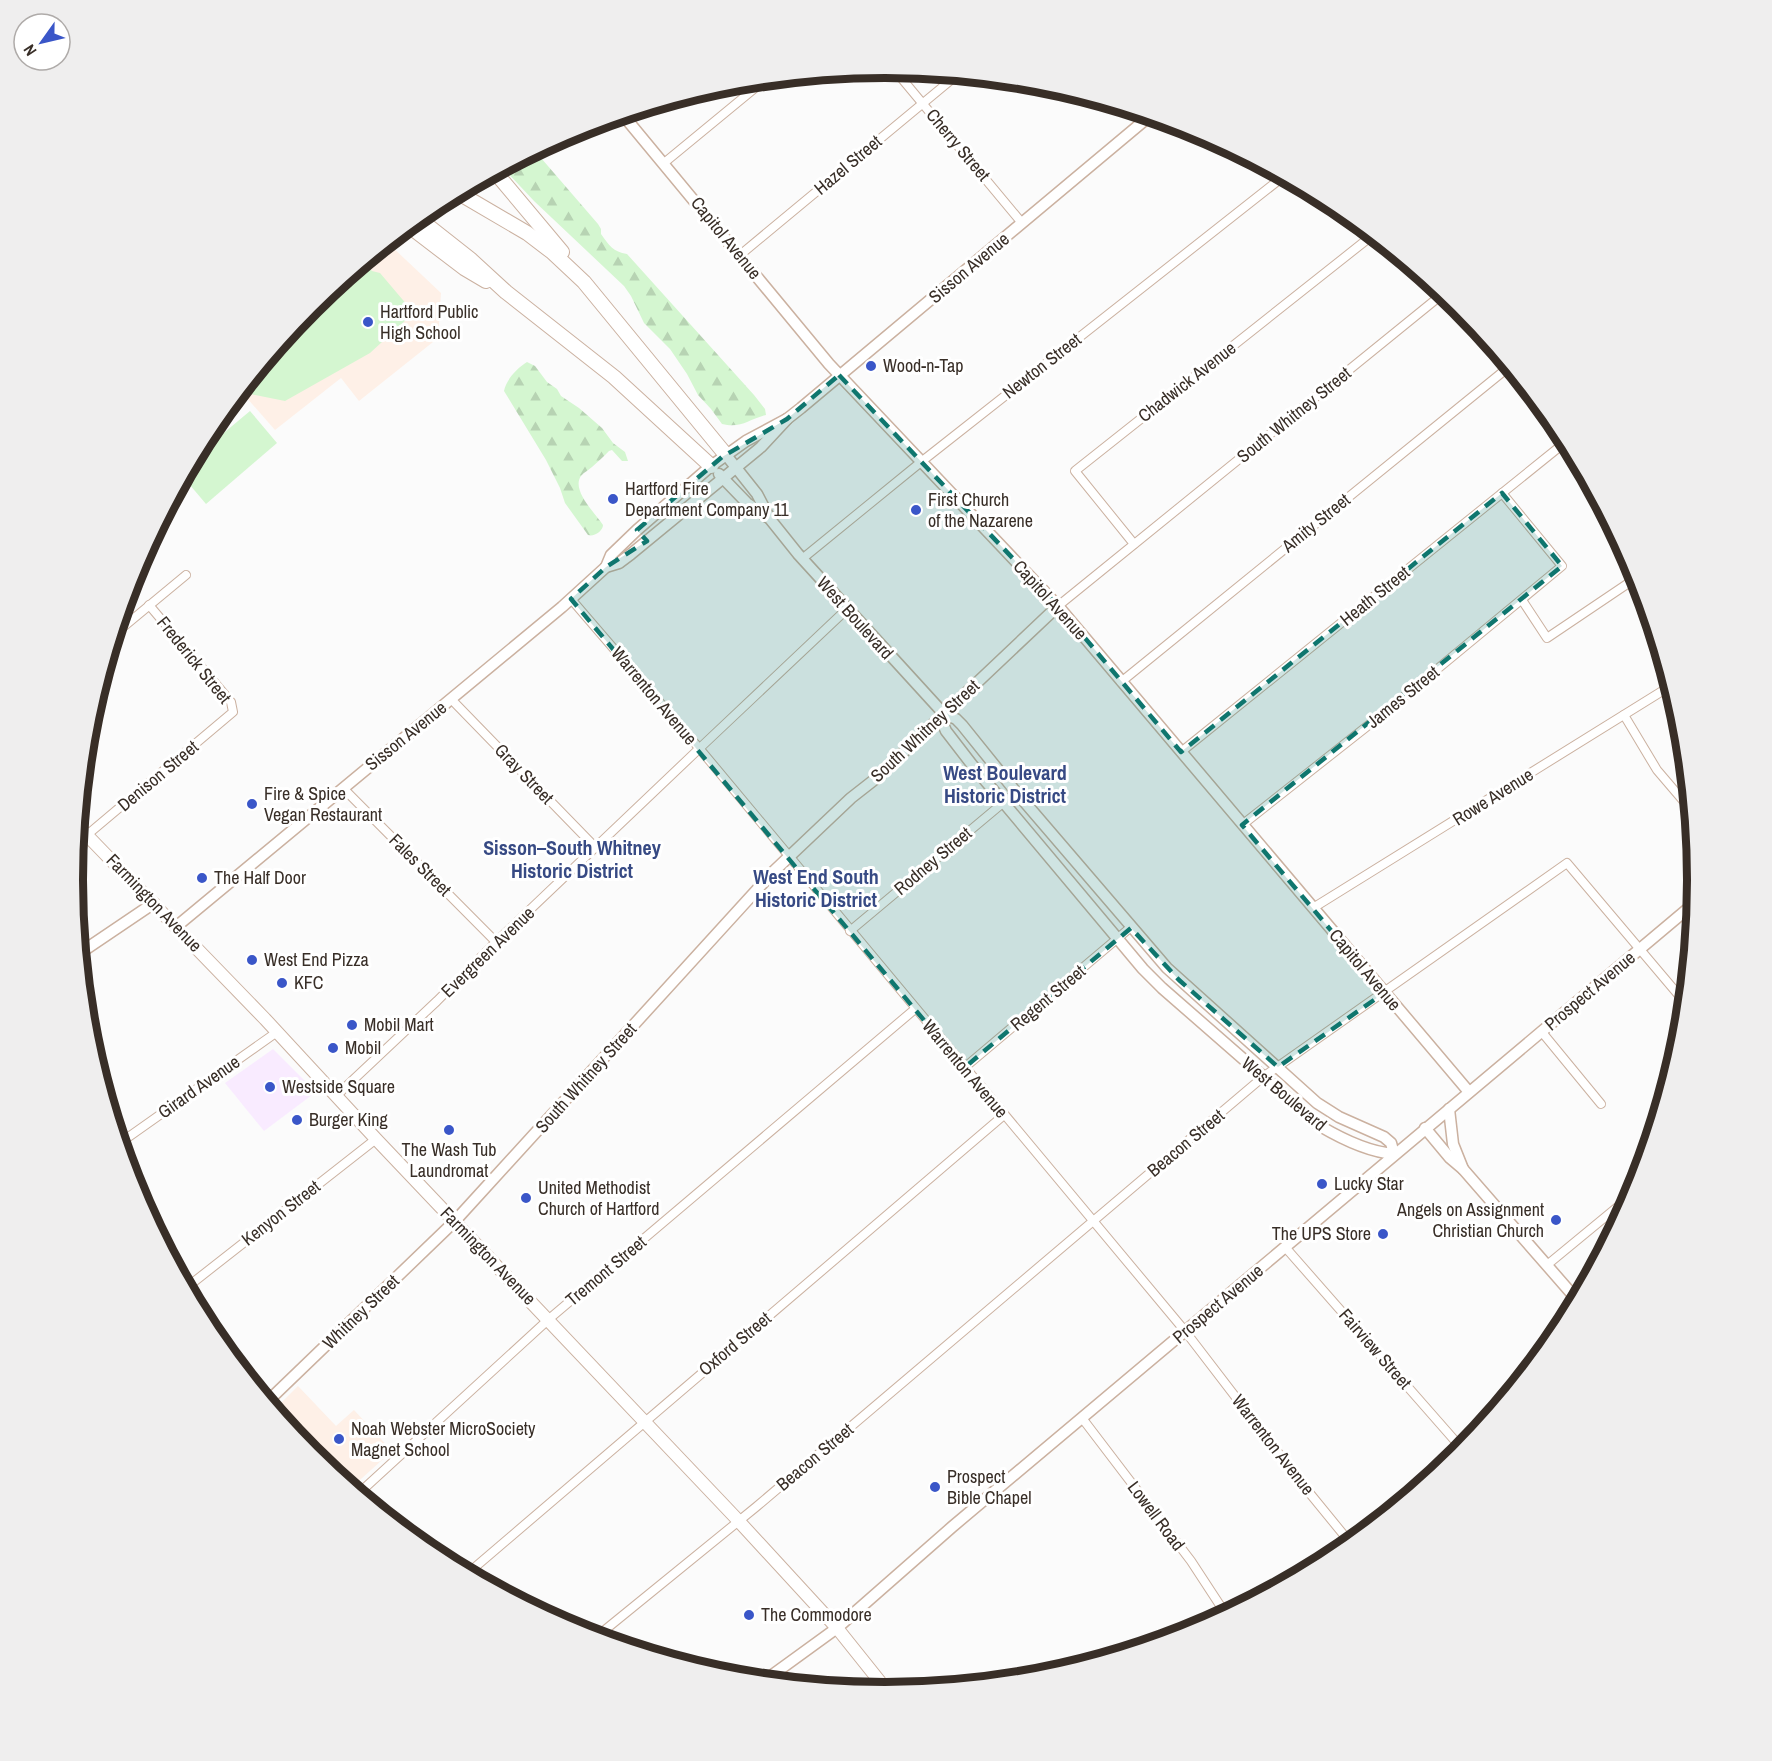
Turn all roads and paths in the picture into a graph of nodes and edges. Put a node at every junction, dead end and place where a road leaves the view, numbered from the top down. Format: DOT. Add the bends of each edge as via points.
graph roads {
  1 [pos="902,79"];
  2 [pos="949,81"];
  3 [pos="754,89"];
  4 [pos="922,103"];
  5 [pos="628,121"];
  6 [pos="1144,121"];
  7 [pos="664,164"];
  8 [pos="500,178"];
  9 [pos="1278,181"];
  10 [pos="467,197"];
  11 [pos="1022,223"];
  12 [pos="425,224"];
  13 [pos="415,231"];
  14 [pos="1368,239"];
  15 [pos="740,255"];
  16 [pos="584,282"];
  17 [pos="506,292"];
  18 [pos="1437,298"];
  19 [pos="1505,370"];
  20 [pos="839,375"];
  21 [pos="787,419"];
  22 [pos="1560,446"];
  23 [pos="726,455"];
  24 [pos="921,462"];
  25 [pos="711,466"];
  26 [pos="736,467"];
  27 [pos="723,478"];
  28 [pos="1502,493"];
  29 [pos="770,519"];
  30 [pos="637,530"];
  31 [pos="647,541"];
  32 [pos="1134,544"];
  33 [pos="802,559"];
  34 [pos="606,567"];
  35 [pos="186,575"];
  36 [pos="1630,582"];
  37 [pos="572,599"];
  38 [pos="1522,600"];
  39 [pos="150,605"];
  40 [pos="1058,606"];
  41 [pos="847,609"];
  42 [pos="125,625"];
  43 [pos="1121,682"];
  44 [pos="1665,689"];
  45 [pos="451,699"];
  46 [pos="944,714"];
  47 [pos="1624,715"];
  48 [pos="230,716"];
  49 [pos="699,748"];
  50 [pos="1181,752"];
  51 [pos="343,788"];
  52 [pos="1016,792"];
  53 [pos="1003,802"];
  54 [pos="1685,802"];
  55 [pos="1242,825"];
  56 [pos="85,829"];
  57 [pos="85,833"];
  58 [pos="596,848"];
  59 [pos="788,856"];
  60 [pos="154,903"];
  61 [pos="1313,908"];
  62 [pos="1687,909"];
  63 [pos="177,926"];
  64 [pos="1131,927"];
  65 [pos="850,931"];
  66 [pos="1118,939"];
  67 [pos="496,942"];
  68 [pos="1640,948"];
  69 [pos="87,949"];
  70 [pos="1384,993"];
  71 [pos="1199,997"];
  72 [pos="1680,997"];
  73 [pos="915,1009"];
  74 [pos="1186,1010"];
  75 [pos="1541,1031"];
  76 [pos="277,1032"];
  77 [pos="1278,1067"];
  78 [pos="964,1068"];
  79 [pos="1263,1077"];
  80 [pos="1468,1092"];
  81 [pos="336,1096"];
  82 [pos="1602,1104"];
  83 [pos="1449,1109"];
  84 [pos="1004,1115"];
  85 [pos="1425,1128"];
  86 [pos="126,1139"];
  87 [pos="376,1139"];
  88 [pos="1394,1154"];
  89 [pos="1463,1169"];
  90 [pos="1619,1206"];
  91 [pos="455,1221"];
  92 [pos="1093,1222"];
  93 [pos="1285,1247"];
  94 [pos="1547,1265"];
  95 [pos="192,1283"];
  96 [pos="1573,1295"];
  97 [pos="549,1319"];
  98 [pos="1185,1331"];
  99 [pos="272,1397"];
  100 [pos="1082,1418"];
  101 [pos="644,1421"];
  102 [pos="1457,1443"];
  103 [pos="363,1489"];
  104 [pos="738,1521"];
  105 [pos="1346,1538"];
  106 [pos="474,1568"];
  107 [pos="1222,1609"];
  108 [pos="837,1628"];
  109 [pos="604,1631"];
  110 [pos="774,1675"];
  111 [pos="881,1683"];
  1 -- 4 [label="street, Cherry Street"];
  2 -- 4 [label="street, Hazel Street"];
  3 -- 7 [label="street"];
  4 -- 11 [label="street, Cherry Street"];
  4 -- 15 [label="street, Hazel Street"];
  5 -- 7 [label="main road, Capitol Avenue"];
  6 -- 11 [label="main road, Sisson Avenue"];
  7 -- 15 [label="main road, Capitol Avenue"];
  8 -- 16 [label="highway"];
  9 -- 24 [label="street, Newton Street"];
  10 -- 16 [label="highway" via="527,233"];
  11 -- 20 [label="main road, Sisson Avenue"];
  12 -- 17 [label="highway"];
  13 -- 17 [label="highway" via="464,268"];
  14 -- 32 [label="street, Chadwick Avenue" via="1075,471"];
  15 -- 20 [label="main road, Capitol Avenue"];
  16 -- 23 [label="highway"];
  17 -- 25 [label="highway" via="614,377"];
  18 -- 32 [label="street, South Whitney Street"];
  19 -- 43 [label="street, Amity Street"];
  20 -- 21 [label="main road, Sisson Avenue"];
  20 -- 24 [label="main road, Capitol Avenue"];
  21 -- 23 [label="main road, Sisson Avenue"];
  21 -- 26 [label="main road, Sisson Avenue"];
  22 -- 28 [label="street, Heath Street"];
  23 -- 25 [label="main road, Sisson Avenue"];
  23 -- 26 [label="main road, West Boulevard"];
  24 -- 33 [label="street, Newton Street"];
  24 -- 40 [label="main road, Capitol Avenue"];
  25 -- 27 [label="main road, West Boulevard"];
  25 -- 30 [label="main road, Sisson Avenue"];
  26 -- 27 [label="main road, Sisson Avenue"];
  26 -- 29 [label="main road, West Boulevard"];
  27 -- 29 [label="main road, West Boulevard" via="747,503"];
  27 -- 31 [label="main road, Sisson Avenue"];
  28 -- 38 [label="street, James Street" via="1562,566"];
  28 -- 50 [label="street, Heath Street"];
  29 -- 33 [label="main road, West Boulevard"];
  30 -- 31 [label="main road"];
  30 -- 34 [label="main road, Sisson Avenue" via="611,555"];
  31 -- 34 [label="main road, Sisson Avenue" via="619,563"];
  32 -- 40 [label="street, South Whitney Street"];
  33 -- 41 [label="main road, West Boulevard"];
  34 -- 37 [label="main road, Sisson Avenue"];
  35 -- 39 [label="street"];
  36 -- 38 [label="street" via="1547,638"];
  37 -- 45 [label="main road, Sisson Avenue"];
  37 -- 49 [label="street, Warrenton Avenue"];
  38 -- 55 [label="street, James Street"];
  39 -- 42 [label="street"];
  39 -- 48 [label="street, Frederick Street" via="231,702"];
  40 -- 43 [label="main road, Capitol Avenue"];
  40 -- 46 [label="main road, South Whitney Street"];
  41 -- 46 [label="main road, West Boulevard"];
  41 -- 49 [label="street, Evergreen Avenue"];
  43 -- 50 [label="main road, Capitol Avenue"];
  44 -- 47 [label="street, Rowe Avenue"];
  45 -- 51 [label="main road, Sisson Avenue"];
  45 -- 58 [label="street, Gray Street"];
  46 -- 52 [label="main road, West Boulevard" via="962,725"];
  46 -- 53 [label="main road, West Boulevard" via="946,731"];
  46 -- 59 [label="main road, South Whitney Street"];
  47 -- 54 [label="street" via="1657,770"];
  47 -- 61 [label="street, Rowe Avenue"];
  48 -- 56 [label="street, Denison Street"];
  49 -- 58 [label="street, Evergreen Avenue"];
  49 -- 59 [label="street, Warrenton Avenue"];
  50 -- 55 [label="main road, Capitol Avenue"];
  51 -- 63 [label="main road, Sisson Avenue"];
  51 -- 67 [label="street, Fales Street"];
  52 -- 53 [label="street, Rodney Street"];
  52 -- 64 [label="main road, West Boulevard"];
  53 -- 65 [label="street, Rodney Street"];
  53 -- 66 [label="main road, West Boulevard"];
  55 -- 61 [label="main road, Capitol Avenue"];
  57 -- 60 [label="main road, Farmington Avenue"];
  58 -- 67 [label="street, Evergreen Avenue"];
  59 -- 65 [label="street, Warrenton Avenue"];
  59 -- 91 [label="main road, South Whitney Street"];
  60 -- 63 [label="main road, Farmington Avenue"];
  60 -- 69 [label="main road"];
  61 -- 70 [label="main road, Capitol Avenue"];
  62 -- 68 [label="main road, Prospect Avenue"];
  63 -- 76 [label="main road, Farmington Avenue"];
  64 -- 66 [label="street, Regent Street"];
  64 -- 71 [label="main road, West Boulevard"];
  65 -- 73 [label="street, Warrenton Avenue"];
  66 -- 74 [label="main road, West Boulevard"];
  66 -- 78 [label="street, Regent Street"];
  67 -- 81 [label="street, Evergreen Avenue"];
  68 -- 70 [label="street, Beacon Street" via="1567,863"];
  68 -- 72 [label="street"];
  68 -- 75 [label="main road, Prospect Avenue"];
  70 -- 77 [label="street, Beacon Street"];
  70 -- 80 [label="main road, Capitol Avenue"];
  71 -- 74 [label="main road"];
  71 -- 77 [label="main road, West Boulevard"];
  73 -- 78 [label="street, Warrenton Avenue"];
  73 -- 97 [label="street, Tremont Street"];
  74 -- 79 [label="main road, West Boulevard"];
  75 -- 80 [label="main road, Prospect Avenue"];
  75 -- 82 [label="street"];
  76 -- 81 [label="main road, Farmington Avenue"];
  76 -- 86 [label="street, Girard Avenue"];
  77 -- 79 [label="street, Beacon Street"];
  77 -- 88 [label="main road, West Boulevard" via="1330,1112 1389,1140"];
  78 -- 84 [label="street, Warrenton Avenue"];
  79 -- 88 [label="main road, West Boulevard" via="1328,1131 1380,1153"];
  79 -- 92 [label="street, Beacon Street"];
  80 -- 83 [label="main road, Prospect Avenue"];
  81 -- 87 [label="main road, Farmington Avenue"];
  83 -- 85 [label="main road, Prospect Avenue"];
  83 -- 89 [label="main road" via="1451,1136"];
  84 -- 92 [label="street, Warrenton Avenue"];
  84 -- 101 [label="street, Oxford Street"];
  85 -- 88 [label="main road, Prospect Avenue"];
  85 -- 89 [label="main road"];
  87 -- 91 [label="main road, Farmington Avenue"];
  87 -- 95 [label="street, Kenyon Street"];
  88 -- 93 [label="main road, Prospect Avenue"];
  89 -- 94 [label="main road"];
  90 -- 94 [label="street"];
  91 -- 97 [label="main road, Farmington Avenue"];
  91 -- 99 [label="main road, Whitney Street"];
  92 -- 98 [label="street, Warrenton Avenue"];
  92 -- 104 [label="street, Beacon Street"];
  93 -- 98 [label="main road, Prospect Avenue"];
  93 -- 102 [label="street, Fairview Street"];
  94 -- 96 [label="main road"];
  97 -- 101 [label="main road, Farmington Avenue"];
  97 -- 103 [label="street, Tremont Street"];
  98 -- 100 [label="main road, Prospect Avenue"];
  98 -- 105 [label="street, Warrenton Avenue"];
  100 -- 107 [label="street, Lowell Road" via="1191,1561"];
  100 -- 108 [label="main road, Prospect Avenue"];
  101 -- 104 [label="main road, Farmington Avenue"];
  101 -- 106 [label="street, Oxford Street"];
  104 -- 108 [label="main road, Farmington Avenue"];
  104 -- 109 [label="street, Beacon Street"];
  108 -- 110 [label="main road, Prospect Avenue"];
  108 -- 111 [label="main road, Farmington Avenue"];
}
